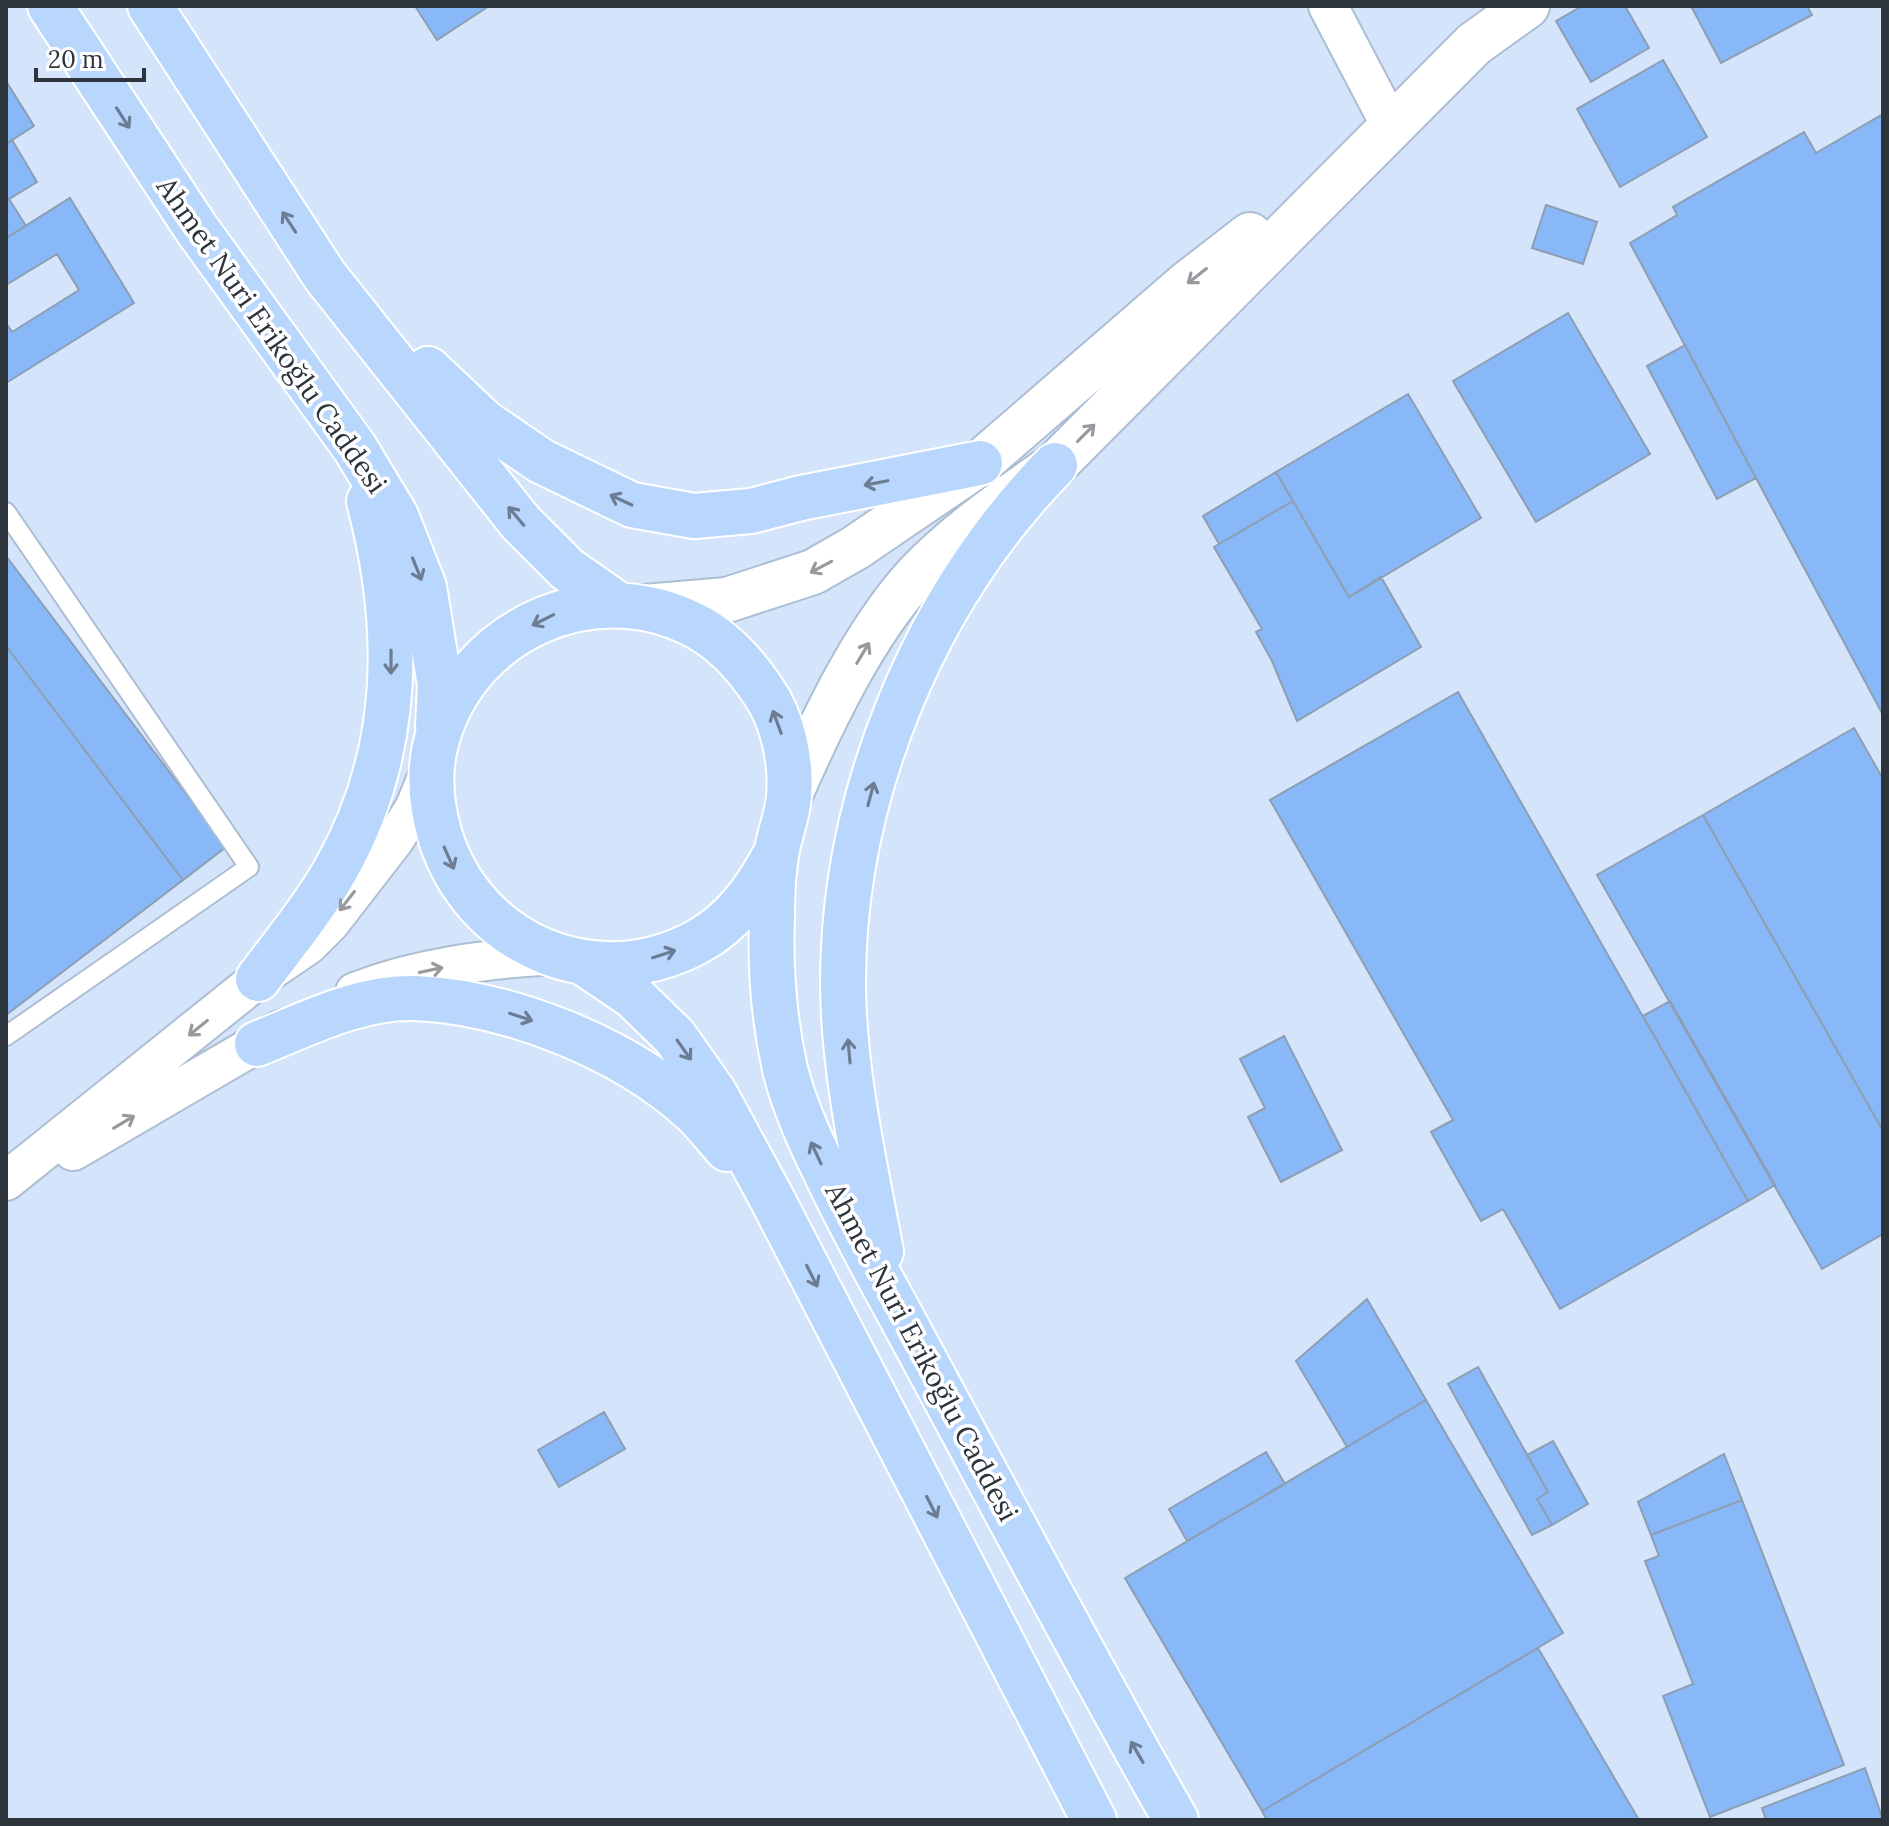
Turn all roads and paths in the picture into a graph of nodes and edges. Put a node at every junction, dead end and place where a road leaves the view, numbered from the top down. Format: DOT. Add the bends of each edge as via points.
graph roads {
  1 [pos="50,6"];
  2 [pos="150,6"];
  3 [pos="1328,6"];
  4 [pos="1527,6"];
  5 [pos="1391,126"];
  6 [pos="325,276"];
  7 [pos="355,448"];
  8 [pos="980,463"];
  9 [pos="1055,465"];
  10 [pos="6,512"];
  11 [pos="631,606"];
  12 [pos="435,750"];
  13 [pos="789,797"];
  14 [pos="776,853"];
  15 [pos="569,959"];
  16 [pos="258,979"];
  17 [pos="6,1036"];
  18 [pos="257,1044"];
  19 [pos="6,1183"];
  20 [pos="771,1197"];
  21 [pos="889,1294"];
  22 [pos="1094,1820"];
  23 [pos="1176,1820"];
  1 -- 7 [label="main road, Ahmet Nuri Erikoğlu Caddesi, one-way" via="196,228"];
  6 -- 2 [label="main road, one-way"];
  3 -- 5 [label="street"];
  4 -- 5 [label="street" via="1474,44"];
  5 -- 8 [label="street, one-way" via="1188,283"];
  9 -- 5 [label="street, one-way"];
  8 -- 6 [label="main road, one-way" via="751,511 694,516 632,505 541,461 484,422"];
  11 -- 6 [label="main road, one-way" via="567,569 521,523"];
  7 -- 12 [label="main road, Ahmet Nuri Erikoğlu Caddesi, one-way" via="396,516 424,587 440,685"];
  7 -- 16 [label="main road, one-way" via="374,521 391,643 386,734 375,779 336,870"];
  8 -- 11 [label="street, one-way" via="813,572 727,600"];
  13 -- 9 [label="street, one-way" via="834,699 916,577 988,513"];
  21 -- 9 [label="main road, one-way" via="862,1151 844,1001 853,867 881,755 941,616 1018,502"];
  10 -- 17 [label="lane" via="249,867"];
  11 -- 12 [label="main road, one-way" via="558,612 505,639 463,681"];
  13 -- 11 [label="main road, one-way" via="786,745 768,696 736,655 694,625"];
  12 -- 15 [label="main road, Ahmet Nuri Erikoğlu Caddesi, one-way" via="433,814 448,860 474,902 510,934"];
  12 -- 16 [label="street, one-way" via="408,818 339,911 308,945"];
  13 -- 14 [label="main road"];
  15 -- 14 [label="main road, one-way" via="624,964 699,941 731,918 757,888"];
  21 -- 14 [label="main road, Ahmet Nuri Erikoğlu Caddesi, one-way" via="800,1119 786,1070 776,1018 772,942"];
  18 -- 15 [label="street, one-way" via="309,1013 383,981 498,959"];
  15 -- 20 [label="main road, one-way" via="633,996 675,1037 715,1094"];
  16 -- 19 [label="street, one-way"];
  19 -- 18 [label="street, one-way" via="88,1143"];
  18 -- 20 [label="main road, one-way" via="321,1018 414,998 508,1013 592,1045 666,1089"];
  20 -- 22 [label="main road, one-way"];
  23 -- 21 [label="main road, Ahmet Nuri Erikoğlu Caddesi, one-way"];
}
